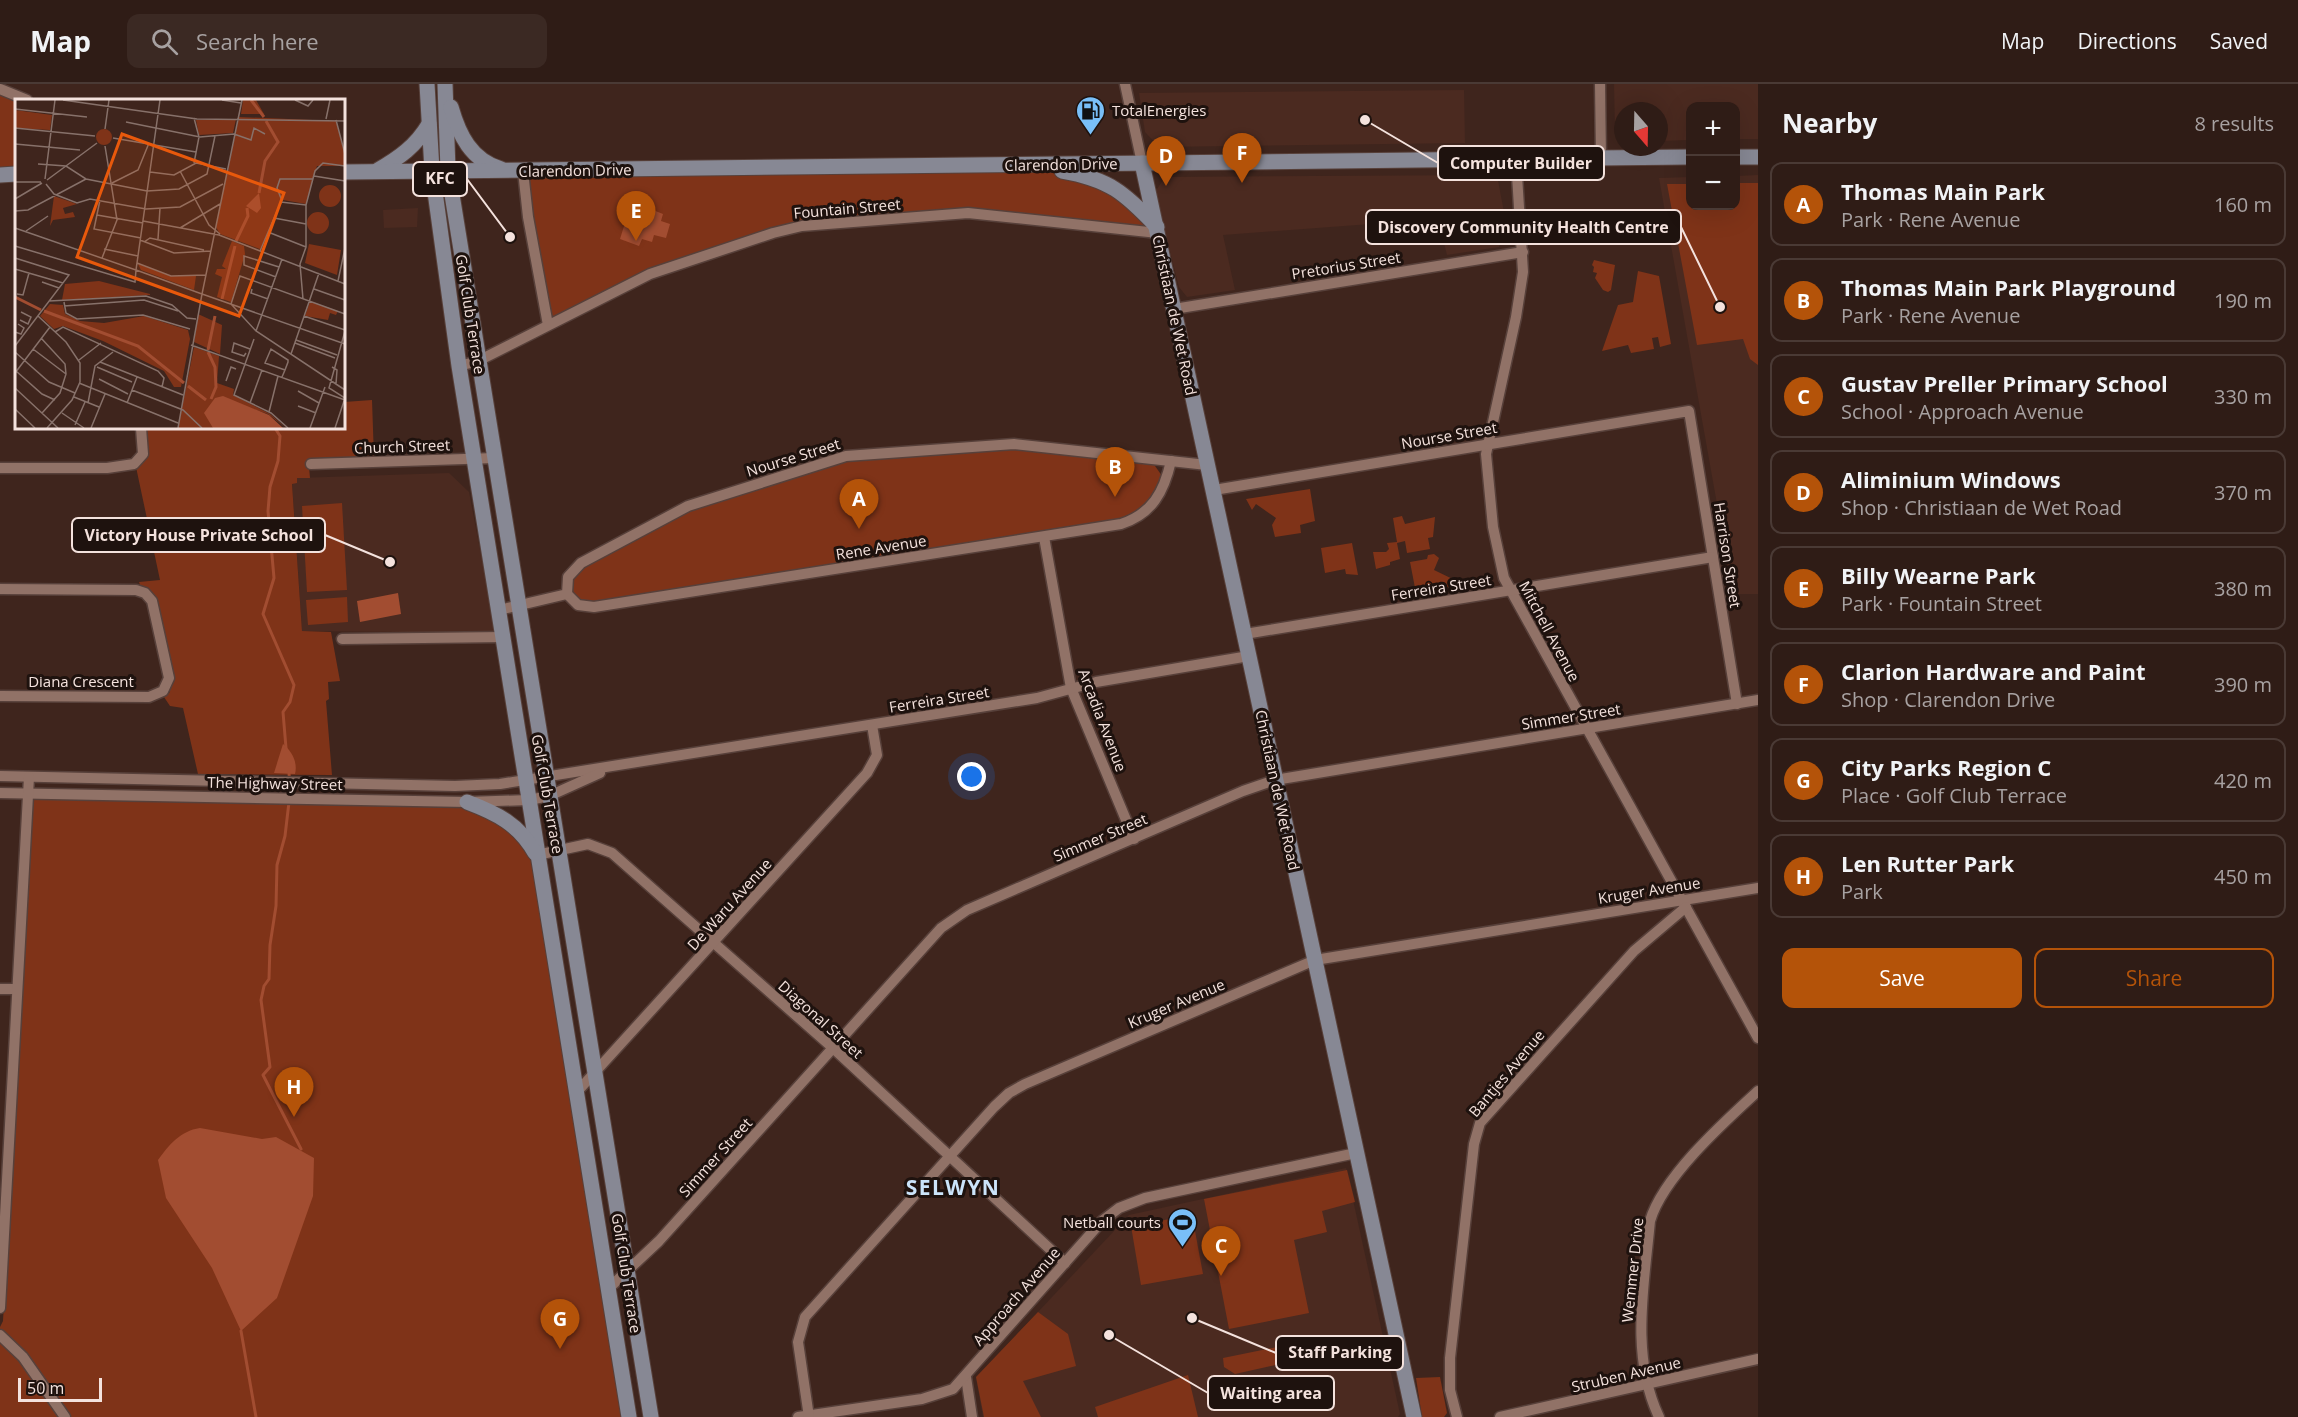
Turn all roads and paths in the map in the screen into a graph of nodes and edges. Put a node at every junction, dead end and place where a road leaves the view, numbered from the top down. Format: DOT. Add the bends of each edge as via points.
graph roads {
  1 [pos="427,84"];
  2 [pos="1125,84"];
  3 [pos="1600,84"];
  4 [pos="446,88"];
  5 [pos="0,89"];
  6 [pos="25,99"];
  7 [pos="429,124"];
  8 [pos="1686,157"];
  9 [pos="1740,157"];
  10 [pos="1758,157"];
  11 [pos="1601,158"];
  12 [pos="1516,159"];
  13 [pos="1142,163"];
  14 [pos="1027,164"];
  15 [pos="432,170"];
  16 [pos="448,170"];
  17 [pos="515,170"];
  18 [pos="345,172"];
  19 [pos="375,172"];
  20 [pos="15,174"];
  21 [pos="0,175"];
  22 [pos="1157,230"];
  23 [pos="1523,252"];
  24 [pos="1174,309"];
  25 [pos="548,325"];
  26 [pos="478,361"];
  27 [pos="459,366"];
  28 [pos="1689,411"];
  29 [pos="141,429"];
  30 [pos="1488,443"];
  31 [pos="495,458"];
  32 [pos="474,459"];
  33 [pos="1171,461"];
  34 [pos="311,464"];
  35 [pos="1208,465"];
  36 [pos="0,468"];
  37 [pos="1214,490"];
  38 [pos="1044,537"];
  39 [pos="1713,557"];
  40 [pos="0,589"];
  41 [pos="1510,591"];
  42 [pos="567,594"];
  43 [pos="518,606"];
  44 [pos="499,610"];
  45 [pos="1245,634"];
  46 [pos="504,637"];
  47 [pos="342,639"];
  48 [pos="1249,656"];
  49 [pos="1071,688"];
  50 [pos="0,696"];
  51 [pos="1758,700"];
  52 [pos="1737,704"];
  53 [pos="873,725"];
  54 [pos="1586,729"];
  55 [pos="632,763"];
  56 [pos="0,776"];
  57 [pos="29,777"];
  58 [pos="545,777"];
  59 [pos="1275,780"];
  60 [pos="525,781"];
  61 [pos="0,793"];
  62 [pos="28,794"];
  63 [pos="549,796"];
  64 [pos="529,800"];
  65 [pos="466,802"];
  66 [pos="1134,839"];
  67 [pos="558,851"];
  68 [pos="537,855"];
  69 [pos="1758,888"];
  70 [pos="1684,904"];
  71 [pos="713,945"];
  72 [pos="1315,960"];
  73 [pos="0,989"];
  74 [pos="18,989"];
  75 [pos="1758,1038"];
  76 [pos="833,1048"];
  77 [pos="595,1074"];
  78 [pos="1758,1091"];
  79 [pos="576,1093"];
  80 [pos="4,1149"];
  81 [pos="1356,1153"];
  82 [pos="947,1157"];
  83 [pos="1065,1263"];
  84 [pos="626,1271"];
  85 [pos="609,1288"];
  86 [pos="0,1308"];
  87 [pos="0,1335"];
  88 [pos="1758,1359"];
  89 [pos="966,1377"];
  90 [pos="1646,1385"];
  91 [pos="805,1416"];
  92 [pos="65,1417"];
  93 [pos="629,1417"];
  94 [pos="651,1417"];
  95 [pos="972,1417"];
  96 [pos="1414,1417"];
  97 [pos="1457,1417"];
  98 [pos="1500,1417"];
  99 [pos="1659,1417"];
  1 -- 7 [label="street, Golf Club Terrace"];
  2 -- 13 [label="street"];
  3 -- 11 [label="street"];
  4 -- 16 [label="street, Golf Club Terrace"];
  4 -- 17 [label="street" via="458,130 469,147 487,163"];
  5 -- 6 [label="street"];
  7 -- 15 [label="street, Golf Club Terrace"];
  7 -- 19 [label="street" via="407,151"];
  8 -- 11 [label="street, Clarendon Drive"];
  9 -- 10 [label="street"];
  11 -- 12 [label="street, Clarendon Drive"];
  12 -- 13 [label="street, Clarendon Drive"];
  12 -- 23 [label="street, Mitchell Avenue"];
  13 -- 14 [label="street, Clarendon Drive"];
  13 -- 22 [label="street, Christiaan de Wet Road"];
  14 -- 17 [label="street, Clarendon Drive"];
  14 -- 22 [label="street" via="1104,181 1124,195"];
  15 -- 16 [label="street, Clarendon Drive"];
  15 -- 19 [label="street, Clarendon Drive"];
  15 -- 27 [label="street, Golf Club Terrace"];
  16 -- 17 [label="street, Clarendon Drive"];
  16 -- 26 [label="street, Golf Club Terrace"];
  17 -- 25 [label="street"];
  18 -- 19 [label="street, Clarendon Drive"];
  20 -- 21 [label="street"];
  22 -- 24 [label="street, Christiaan de Wet Road"];
  22 -- 25 [label="street, Fountain Street" via="968,213 802,226 657,271"];
  23 -- 24 [label="street, Pretorius Street"];
  23 -- 30 [label="street, Mitchell Avenue" via="1516,317"];
  24 -- 35 [label="street, Christiaan de Wet Road"];
  25 -- 26 [label="street, Fountain Street"];
  26 -- 27 [label="street, Fountain Street"];
  26 -- 31 [label="street, Golf Club Terrace"];
  27 -- 32 [label="street, Golf Club Terrace"];
  28 -- 30 [label="street, Nourse Street"];
  28 -- 39 [label="street, Harrison Street"];
  29 -- 36 [label="street" via="144,445 139,461 116,467"];
  30 -- 37 [label="street, Nourse Street"];
  30 -- 41 [label="street, Mitchell Avenue" via="1486,468 1493,527"];
  31 -- 32 [label="street, Church Street"];
  31 -- 43 [label="street, Golf Club Terrace"];
  32 -- 34 [label="street, Church Street"];
  32 -- 44 [label="street, Golf Club Terrace"];
  33 -- 35 [label="street, Nourse Street"];
  33 -- 38 [label="street, Rene Avenue" via="1162,489 1139,517 1121,524"];
  33 -- 42 [label="street, Nourse Street" via="1014,444 846,456 676,511 581,563 568,577"];
  35 -- 37 [label="street, Christiaan de Wet Road"];
  37 -- 45 [label="street, Christiaan de Wet Road"];
  38 -- 42 [label="street, Rene Avenue" via="594,607 578,605"];
  38 -- 49 [label="street, Arcadia Avenue"];
  39 -- 41 [label="street, Ferreira Street"];
  39 -- 52 [label="street, Harrison Street"];
  40 -- 50 [label="street, Diana Crescent" via="115,589 145,593 152,601 169,678 163,691 149,697"];
  41 -- 45 [label="street, Ferreira Street"];
  41 -- 54 [label="street, Mitchell Avenue"];
  42 -- 43 [label="street"];
  43 -- 44 [label="street"];
  43 -- 58 [label="street, Golf Club Terrace"];
  44 -- 46 [label="street, Golf Club Terrace"];
  45 -- 48 [label="street, Christiaan de Wet Road"];
  46 -- 47 [label="street"];
  46 -- 60 [label="street, Golf Club Terrace"];
  48 -- 49 [label="street, Ferreira Street"];
  48 -- 59 [label="street, Christiaan de Wet Road"];
  49 -- 53 [label="street, Ferreira Street" via="1037,698"];
  49 -- 66 [label="street, Arcadia Avenue"];
  51 -- 52 [label="street, Simmer Street"];
  52 -- 54 [label="street, Simmer Street"];
  53 -- 55 [label="street, Ferreira Street"];
  53 -- 71 [label="street, De Waru Avenue" via="877,755 867,773"];
  54 -- 59 [label="street, Simmer Street"];
  54 -- 70 [label="street, Mitchell Avenue"];
  55 -- 58 [label="street, Ferreira Street"];
  55 -- 63 [label="street, Ferreira Street"];
  56 -- 57 [label="street, The Highway Street"];
  57 -- 60 [label="street, The Highway Street" via="474,786"];
  57 -- 62 [label="street"];
  58 -- 60 [label="street, The Highway Street"];
  58 -- 63 [label="street, Golf Club Terrace"];
  59 -- 66 [label="street, Simmer Street"];
  59 -- 72 [label="street, Christiaan de Wet Road"];
  60 -- 64 [label="street, Golf Club Terrace"];
  61 -- 62 [label="street, The Highway Street"];
  62 -- 65 [label="street, The Highway Street"];
  62 -- 74 [label="street"];
  63 -- 64 [label="street, The Highway Street"];
  63 -- 67 [label="street, Golf Club Terrace"];
  64 -- 65 [label="street, The Highway Street"];
  64 -- 68 [label="street, Golf Club Terrace"];
  65 -- 68 [label="street" via="511,823"];
  66 -- 76 [label="street, Simmer Street" via="950,920"];
  67 -- 68 [label="street, Diagonal Street"];
  67 -- 71 [label="street, Diagonal Street" via="588,844 606,849"];
  67 -- 77 [label="street, Golf Club Terrace"];
  68 -- 79 [label="street, Golf Club Terrace"];
  69 -- 70 [label="street, Kruger Avenue"];
  70 -- 72 [label="street, Kruger Avenue"];
  70 -- 75 [label="street, Mitchell Avenue"];
  70 -- 97 [label="street, Bantjes Avenue" via="1634,951 1480,1124 1474,1144 1450,1358 1450,1390"];
  71 -- 76 [label="street, Diagonal Street"];
  71 -- 77 [label="street, De Waru Avenue"];
  72 -- 81 [label="street, Christiaan de Wet Road"];
  72 -- 82 [label="street, Kruger Avenue" via="1014,1089"];
  73 -- 74 [label="street"];
  74 -- 80 [label="street"];
  76 -- 82 [label="street, Diagonal Street"];
  76 -- 84 [label="street, Simmer Street" via="659,1241"];
  77 -- 79 [label="street, De Waru Avenue"];
  77 -- 84 [label="street, Golf Club Terrace"];
  78 -- 90 [label="street, Wemmer Drive" via="1710,1138 1655,1207 1650,1221 1641,1338"];
  79 -- 85 [label="street, Golf Club Terrace"];
  80 -- 86 [label="street"];
  81 -- 83 [label="street, Approach Avenue" via="1130,1203 1102,1221"];
  81 -- 96 [label="street, Christiaan de Wet Road"];
  82 -- 83 [label="street, Diagonal Street"];
  82 -- 91 [label="street, Kruger Avenue" via="805,1317 798,1342"];
  83 -- 89 [label="street, Approach Avenue"];
  84 -- 85 [label="street, Simmer Street"];
  84 -- 94 [label="street, Golf Club Terrace"];
  85 -- 93 [label="street, Golf Club Terrace"];
  87 -- 92 [label="street" via="23,1357"];
  88 -- 90 [label="street, Struben Avenue"];
  89 -- 91 [label="street, Approach Avenue" via="953,1389 934,1397"];
  89 -- 95 [label="street"];
  90 -- 98 [label="street, Struben Avenue"];
  90 -- 99 [label="street, Wemmer Drive"];
}
